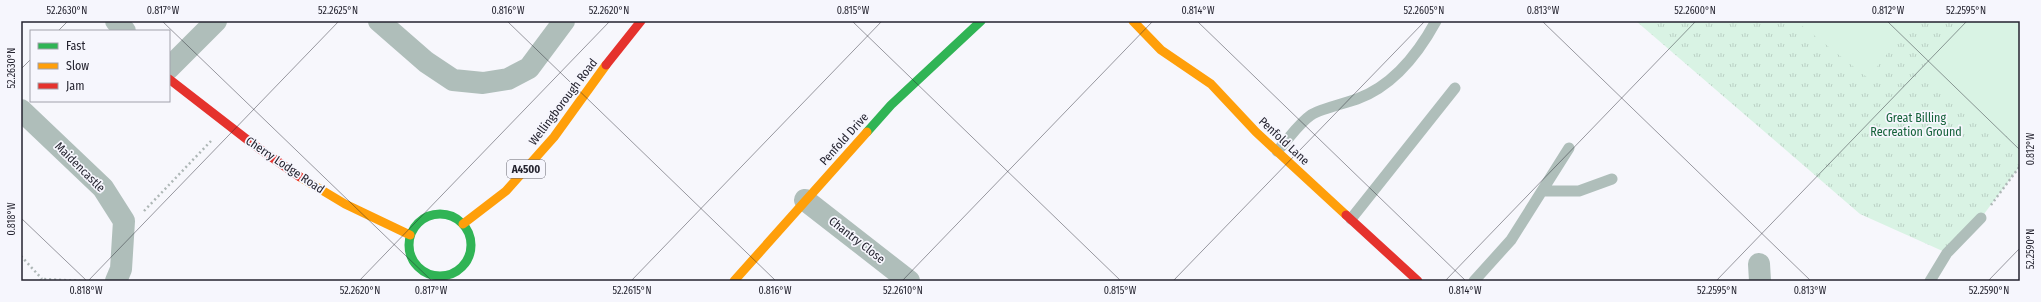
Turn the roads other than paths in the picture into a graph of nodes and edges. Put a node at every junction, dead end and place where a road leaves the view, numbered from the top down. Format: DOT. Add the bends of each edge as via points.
graph roads {
  1 [pos="116,21"];
  2 [pos="216,21"];
  3 [pos="379,21"];
  4 [pos="564,21"];
  5 [pos="641,21"];
  6 [pos="981,21"];
  7 [pos="1133,21"];
  8 [pos="1436,21"];
  9 [pos="124,30"];
  10 [pos="170,67"];
  11 [pos="170,80"];
  12 [pos="1455,88"];
  13 [pos="21,110"];
  14 [pos="1569,148"];
  15 [pos="1277,151"];
  16 [pos="1612,179"];
  17 [pos="1542,191"];
  18 [pos="805,200"];
  19 [pos="1981,218"];
  20 [pos="1351,219"];
  21 [pos="463,224"];
  22 [pos="410,236"];
  23 [pos="434,279"];
  24 [pos="116,281"];
  25 [pos="734,281"];
  26 [pos="909,281"];
  27 [pos="1418,281"];
  28 [pos="1474,281"];
  29 [pos="1930,281"];
  1 -- 9 [label="street"];
  2 -- 10 [label="street"];
  3 -- 4 [label="street" via="426,62 453,80 483,83 508,78 529,68"];
  5 -- 21 [label="street, Wellingborough Road / A4500" via="603,68 554,137 506,191"];
  6 -- 18 [label="street, Penfold Drive" via="890,105"];
  7 -- 15 [label="street, Penfold Lane" via="1161,50 1211,84"];
  8 -- 15 [label="lane" via="1424,43 1402,69 1380,88 1311,115"];
  11 -- 22 [label="street, Cherry Lodge Road" via="226,125 304,180 386,226"];
  12 -- 20 [label="lane"];
  13 -- 24 [label="street, Maidencastle" via="103,188 124,222 121,269"];
  14 -- 17 [label="lane"];
  15 -- 20 [label="street, Penfold Lane"];
  16 -- 17 [label="lane" via="1579,191"];
  17 -- 28 [label="lane" via="1511,240"];
  18 -- 25 [label="street, Penfold Drive"];
  18 -- 26 [label="street, Chantry Close"];
  19 -- 29 [label="lane" via="1947,253"];
  20 -- 27 [label="street, Penfold Lane"];
  21 -- 22 [label="street" via="454,217 444,214 433,215 415,226"];
  21 -- 23 [label="street" via="469,233 471,244 470,255 465,265 456,272"];
  22 -- 23 [label="street" via="410,257 420,269"];
}
